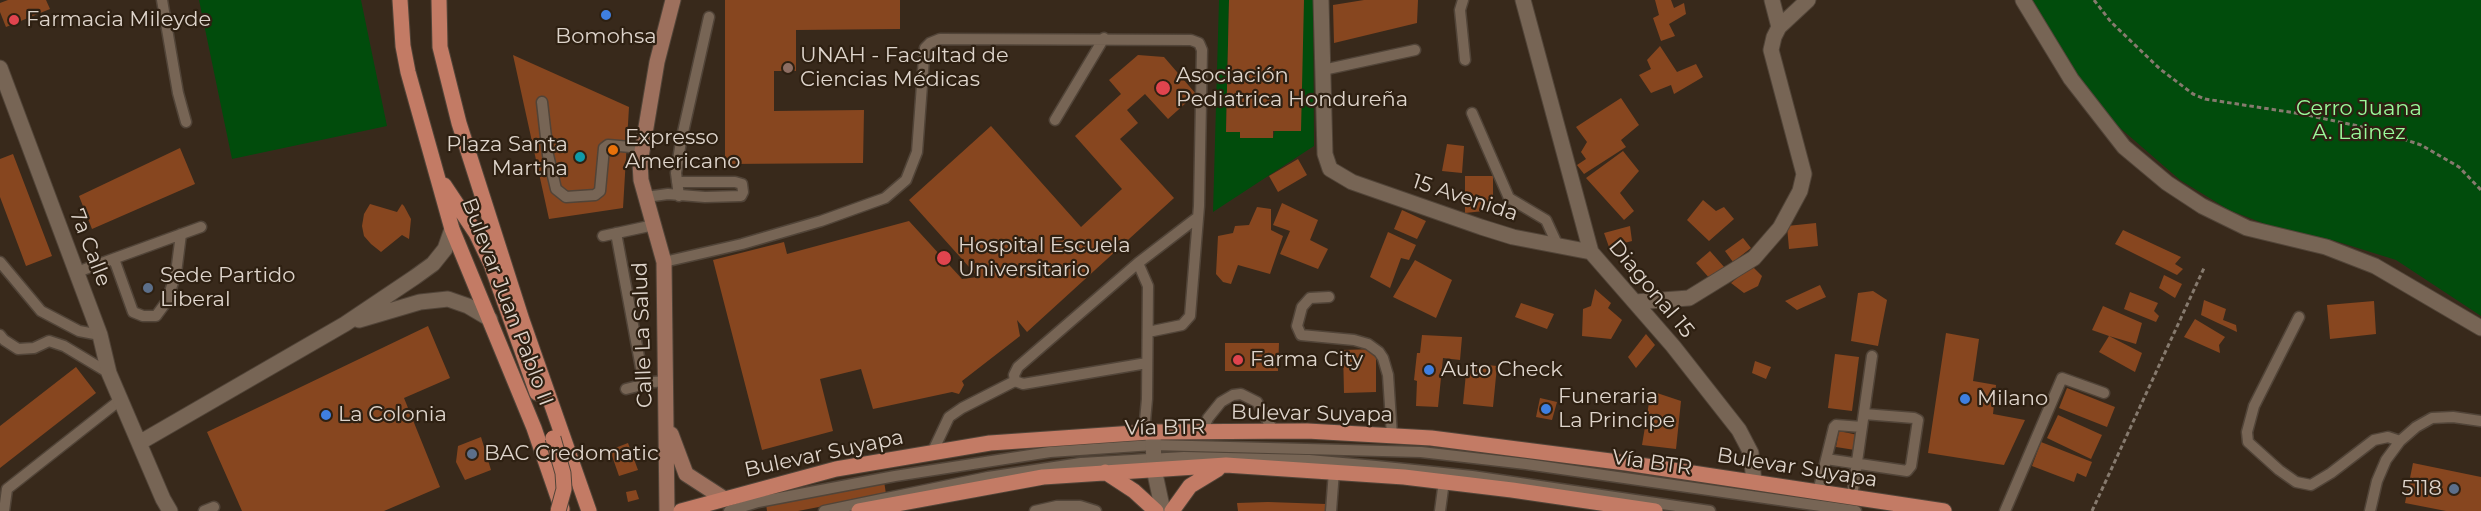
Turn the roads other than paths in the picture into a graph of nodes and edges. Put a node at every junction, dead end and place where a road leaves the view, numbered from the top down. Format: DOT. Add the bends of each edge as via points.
graph roads {
  1 [pos="162,0"];
  2 [pos="400,0"];
  3 [pos="439,0"];
  4 [pos="673,0"];
  5 [pos="1321,0"];
  6 [pos="1463,0"];
  7 [pos="1523,0"];
  8 [pos="1772,0"];
  9 [pos="1808,0"];
  10 [pos="2023,0"];
  11 [pos="709,17"];
  12 [pos="1779,27"];
  13 [pos="1104,38"];
  14 [pos="1415,50"];
  15 [pos="1465,60"];
  16 [pos="0,68"];
  17 [pos="1323,70"];
  18 [pos="542,102"];
  19 [pos="1472,113"];
  20 [pos="1055,120"];
  21 [pos="186,122"];
  22 [pos="642,148"];
  23 [pos="436,173"];
  24 [pos="677,182"];
  25 [pos="646,196"];
  26 [pos="679,196"];
  27 [pos="1198,217"];
  28 [pos="654,225"];
  29 [pos="201,227"];
  30 [pos="453,229"];
  31 [pos="616,233"];
  32 [pos="181,234"];
  33 [pos="603,236"];
  34 [pos="1558,246"];
  35 [pos="1591,252"];
  36 [pos="114,259"];
  37 [pos="0,262"];
  38 [pos="664,262"];
  39 [pos="1138,263"];
  40 [pos="77,272"];
  41 [pos="1329,297"];
  42 [pos="1635,302"];
  43 [pos="2299,317"];
  44 [pos="490,319"];
  45 [pos="345,324"];
  46 [pos="2481,328"];
  47 [pos="1148,332"];
  48 [pos="100,334"];
  49 [pos="0,335"];
  50 [pos="1872,356"];
  51 [pos="1147,363"];
  52 [pos="109,373"];
  53 [pos="666,381"];
  54 [pos="1015,381"];
  55 [pos="644,384"];
  56 [pos="626,389"];
  57 [pos="2104,393"];
  58 [pos="120,400"];
  59 [pos="1864,414"];
  60 [pos="2481,421"];
  61 [pos="667,423"];
  62 [pos="1862,427"];
  63 [pos="1274,432"];
  64 [pos="1202,433"];
  65 [pos="1392,436"];
  66 [pos="2400,441"];
  67 [pos="139,443"];
  68 [pos="1151,447"];
  69 [pos="932,453"];
  70 [pos="1826,459"];
  71 [pos="1857,464"];
  72 [pos="1226,465"];
  73 [pos="1334,471"];
  74 [pos="1105,472"];
  75 [pos="1444,481"];
  76 [pos="1754,482"];
  77 [pos="1818,492"];
  78 [pos="1854,504"];
  79 [pos="726,505"];
  80 [pos="1080,508"];
  81 [pos="2372,510"];
  82 [pos="4,511"];
  83 [pos="158,511"];
  84 [pos="170,511"];
  85 [pos="558,511"];
  86 [pos="563,511"];
  87 [pos="589,511"];
  88 [pos="667,511"];
  89 [pos="681,511"];
  90 [pos="824,511"];
  91 [pos="860,511"];
  92 [pos="1035,511"];
  93 [pos="1096,511"];
  94 [pos="1156,511"];
  95 [pos="1163,511"];
  96 [pos="1172,511"];
  97 [pos="1331,511"];
  98 [pos="1440,511"];
  99 [pos="1655,511"];
  100 [pos="1710,511"];
  101 [pos="1944,511"];
  102 [pos="2005,511"];
  1 -- 21 [label="lane"];
  2 -- 23 [label="main road, Bulevar Juan Pablo II" via="408,72"];
  3 -- 87 [label="main road, Bulevar Juan Pablo II" via="440,47 459,123"];
  4 -- 22 [label="main road, Calle La Salud"];
  5 -- 17 [label="street"];
  6 -- 15 [label="lane" via="1460,10"];
  7 -- 35 [label="street, Diagonal 15"];
  8 -- 12 [label="street"];
  9 -- 12 [label="street"];
  10 -- 46 [label="street" via="2071,79 2124,147 2167,183 2247,228 2326,247 2374,266"];
  11 -- 24 [label="lane" via="681,141"];
  12 -- 42 [label="street" via="1771,50 1804,174 1800,191 1780,228 1754,258 1689,298"];
  13 -- 20 [label="lane"];
  13 -- 27 [label="lane" via="1199,43 1202,50"];
  13 -- 38 [label="lane" via="940,39 930,43 925,48 917,152 906,180 885,198 742,244"];
  14 -- 17 [label="lane"];
  16 -- 40 [label="street, 7a Calle"];
  17 -- 34 [label="street, 15 Avenida" via="1325,154 1330,169 1352,182 1481,227"];
  18 -- 22 [label="lane" via="556,189 566,197 600,191 604,148 608,145"];
  19 -- 34 [label="lane" via="1509,198 1546,220"];
  22 -- 25 [label="main road, Calle La Salud" via="640,163"];
  23 -- 30 [label="main road, Bulevar Juan Pablo II"];
  23 -- 85 [label="main road, bridge" via="476,233 491,264 563,473 564,489"];
  24 -- 26 [label="lane"];
  24 -- 26 [label="lane" via="735,182 742,184 743,192 741,196"];
  25 -- 26 [label="lane"];
  25 -- 28 [label="main road, Calle La Salud"];
  27 -- 39 [label="lane"];
  27 -- 47 [label="lane" via="1190,316 1182,325"];
  28 -- 31 [label="lane"];
  28 -- 38 [label="main road, Calle La Salud"];
  29 -- 32 [label="lane"];
  30 -- 44 [label="main road, Bulevar Juan Pablo II"];
  30 -- 45 [label="street" via="434,264"];
  31 -- 33 [label="lane"];
  31 -- 55 [label="lane"];
  32 -- 36 [label="lane"];
  32 -- 36 [label="lane" via="176,273 167,301 156,316 133,312"];
  34 -- 35 [label="street, 15 Avenida"];
  35 -- 42 [label="street, Diagonal 15"];
  36 -- 40 [label="lane"];
  37 -- 48 [label="lane" via="41,311 79,331"];
  38 -- 53 [label="main road, Calle La Salud"];
  39 -- 47 [label="lane" via="1148,286"];
  39 -- 54 [label="lane" via="1018,367"];
  40 -- 48 [label="street, 7a Calle"];
  41 -- 65 [label="lane" via="1310,298 1302,307 1297,326 1301,335 1354,340 1379,352 1388,375"];
  42 -- 76 [label="street, Diagonal 15" via="1739,430 1751,453"];
  43 -- 66 [label="lane" via="2254,406 2248,442 2279,471 2296,482 2311,485 2374,441 2388,437"];
  44 -- 45 [label="street" via="447,299 420,302"];
  44 -- 86 [label="main road, Bulevar Juan Pablo II"];
  45 -- 67 [label="street"];
  47 -- 51 [label="lane"];
  48 -- 52 [label="street, 7a Calle"];
  49 -- 52 [label="lane" via="18,349 34,348 49,341 64,346"];
  50 -- 59 [label="lane"];
  51 -- 54 [label="lane" via="1023,384"];
  51 -- 68 [label="lane"];
  52 -- 58 [label="street, 7a Calle"];
  53 -- 55 [label="lane"];
  53 -- 61 [label="main road, Calle La Salud"];
  54 -- 69 [label="lane" via="949,417"];
  55 -- 56 [label="lane"];
  57 -- 102 [label="lane" via="2062,378"];
  58 -- 67 [label="street, 7a Calle"];
  58 -- 82 [label="lane" via="7,489"];
  59 -- 62 [label="lane"];
  59 -- 71 [label="lane" via="1914,418 1918,424 1907,471"];
  60 -- 66 [label="lane" via="2432,418"];
  61 -- 79 [label="main road, Calle La Salud" via="686,474"];
  61 -- 88 [label="main road, Calle La Salud"];
  62 -- 70 [label="lane" via="1836,425"];
  62 -- 71 [label="lane"];
  63 -- 64 [label="main road, Bulevar Suyapa"];
  63 -- 64 [label="lane" via="1257,402 1241,394 1221,402"];
  63 -- 65 [label="main road, Bulevar Suyapa"];
  64 -- 68 [label="main road, Bulevar Suyapa"];
  65 -- 76 [label="main road, Bulevar Suyapa"];
  66 -- 81 [label="lane" via="2386,460"];
  67 -- 83 [label="street, 7a Calle" via="140,459"];
  67 -- 84 [label="street, 7a Calle"];
  68 -- 69 [label="main road, Bulevar Suyapa" via="990,443"];
  68 -- 72 [label="main road, Bulevar Suyapa"];
  68 -- 74 [label="main road, Bulevar Suyapa"];
  68 -- 78 [label="lane, Vía BTR" via="1421,452"];
  68 -- 79 [label="lane, Vía BTR" via="1050,452"];
  68 -- 90 [label="lane, Vía BTR"];
  68 -- 95 [label="street"];
  68 -- 100 [label="lane, Vía BTR" via="1472,476"];
  69 -- 79 [label="main road, Bulevar Suyapa" via="836,469"];
  70 -- 71 [label="lane"];
  70 -- 77 [label="lane"];
  71 -- 78 [label="lane"];
  72 -- 73 [label="main road, Bulevar Suyapa"];
  72 -- 96 [label="main road" via="1190,486"];
  73 -- 75 [label="main road, Bulevar Suyapa"];
  73 -- 97 [label="lane"];
  74 -- 91 [label="main road, Bulevar Suyapa" via="1042,477"];
  74 -- 94 [label="main road"];
  75 -- 98 [label="lane"];
  75 -- 99 [label="main road, Bulevar Suyapa"];
  76 -- 77 [label="main road, Bulevar Suyapa"];
  77 -- 78 [label="main road, Bulevar Suyapa"];
  78 -- 101 [label="main road, Bulevar Suyapa"];
  79 -- 89 [label="main road, Bulevar Suyapa"];
  80 -- 92 [label="lane" via="1057,506"];
  80 -- 93 [label="lane"];
}
